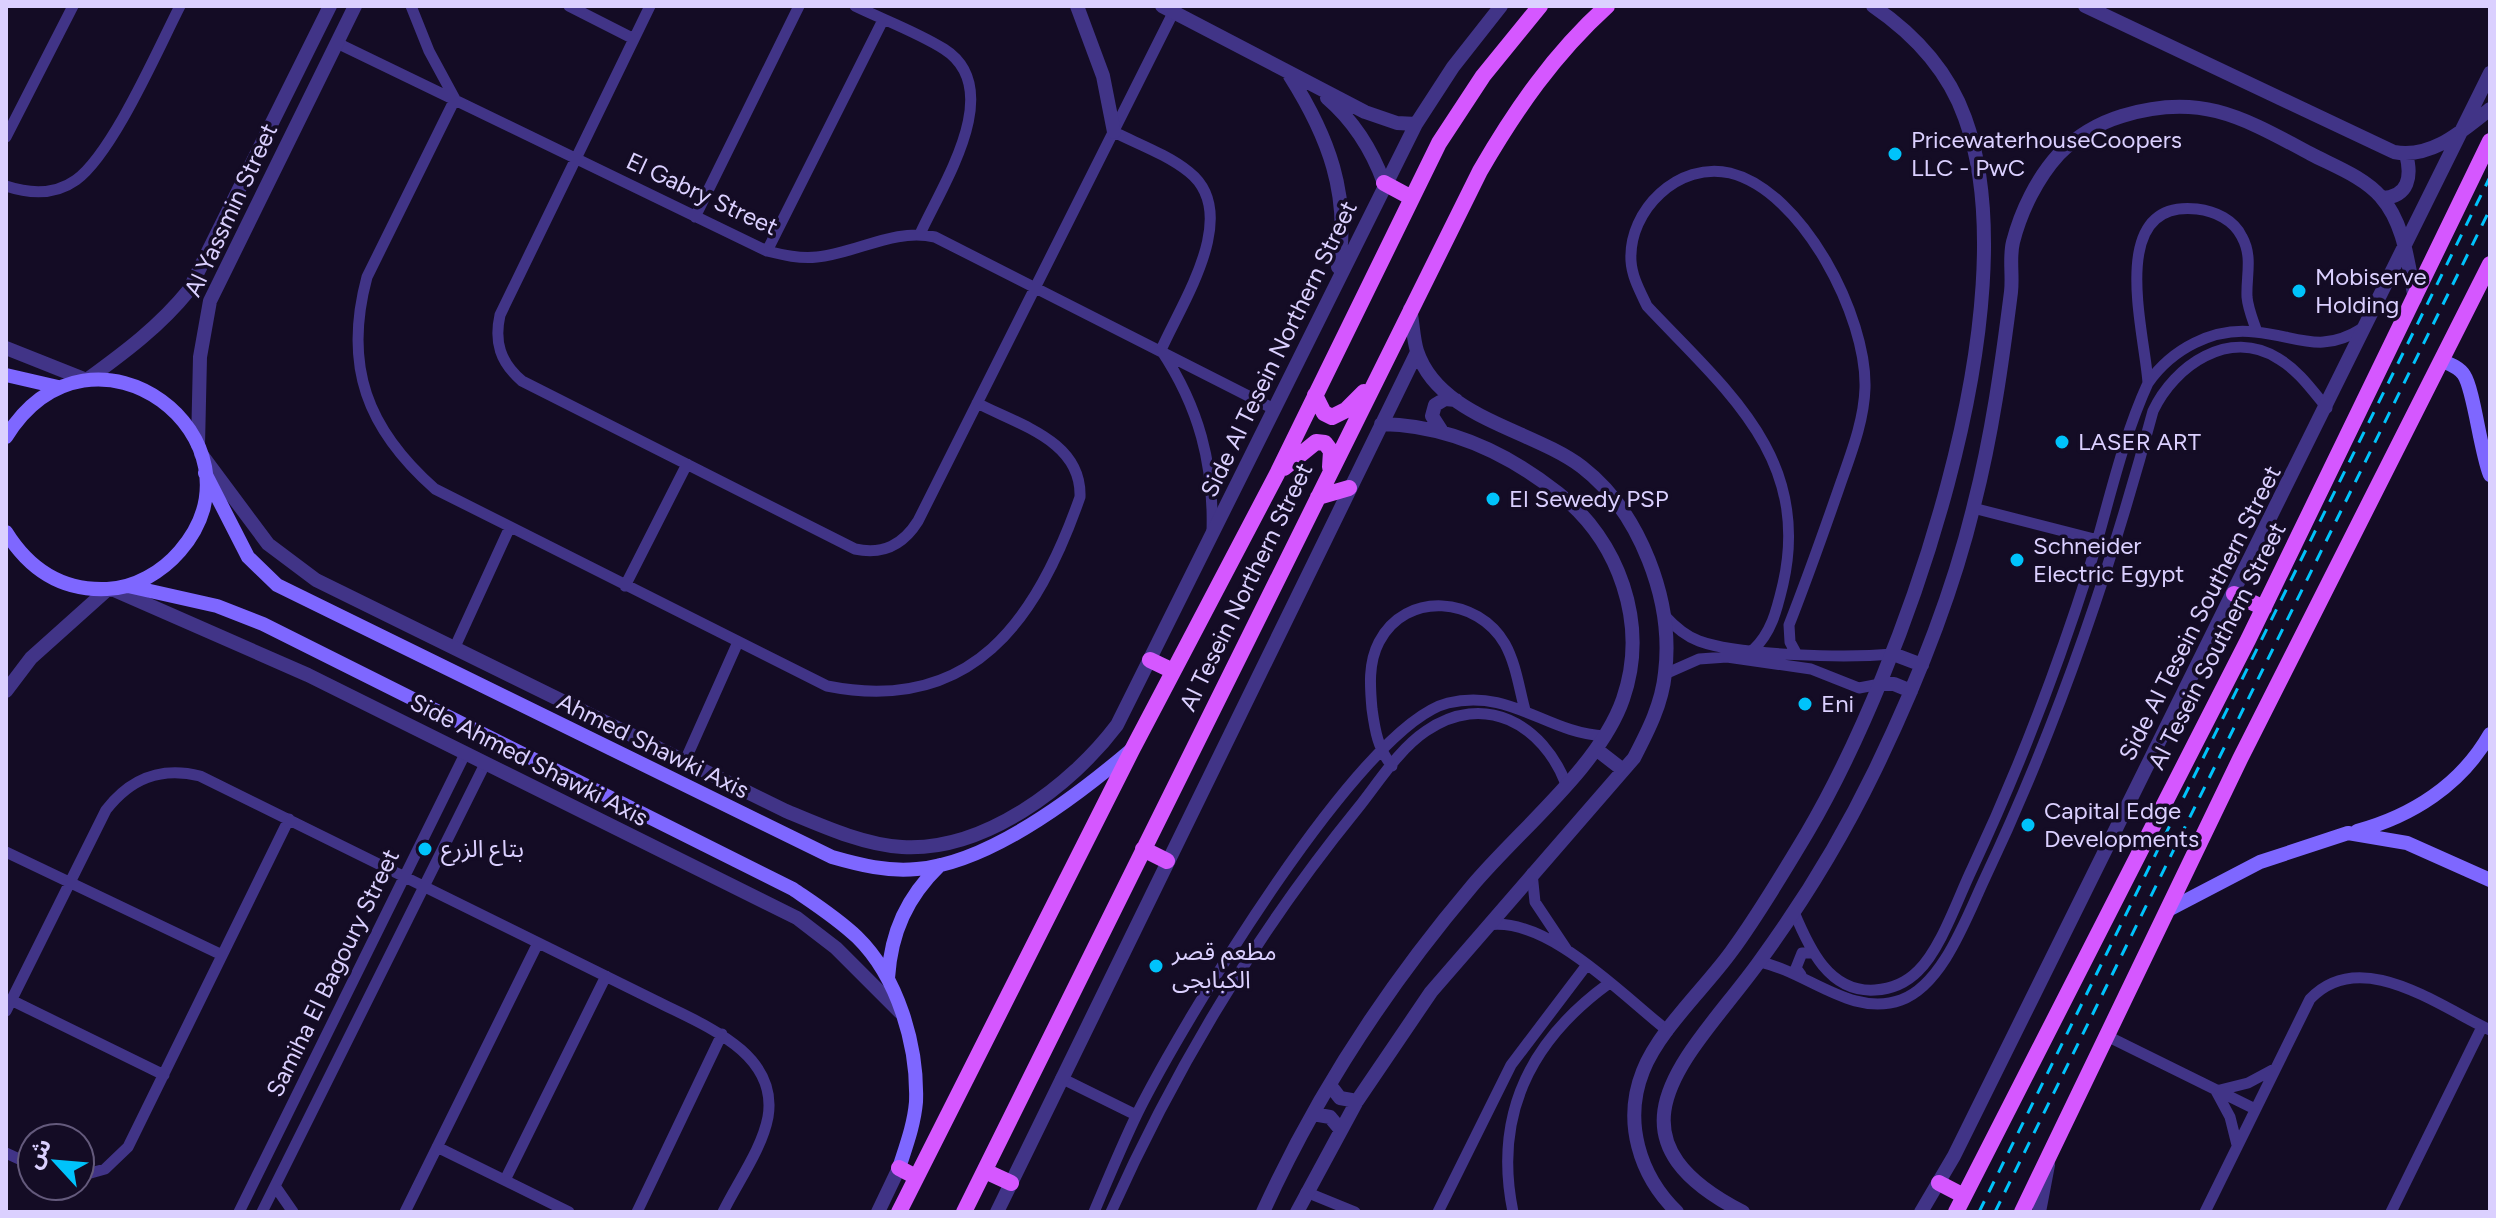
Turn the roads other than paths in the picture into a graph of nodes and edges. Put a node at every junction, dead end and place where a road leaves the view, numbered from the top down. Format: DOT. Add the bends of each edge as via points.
graph roads {
  1 [pos="73,6"];
  2 [pos="180,6"];
  3 [pos="330,6"];
  4 [pos="355,6"];
  5 [pos="411,6"];
  6 [pos="569,6"];
  7 [pos="650,6"];
  8 [pos="799,6"];
  9 [pos="855,6"];
  10 [pos="1077,6"];
  11 [pos="1501,6"];
  12 [pos="1540,6"];
  13 [pos="1607,6"];
  14 [pos="1873,6"];
  15 [pos="2085,6"];
  16 [pos="1171,8"];
  17 [pos="883,20"];
  18 [pos="634,39"];
  19 [pos="337,43"];
  20 [pos="1288,72"];
  21 [pos="2490,73"];
  22 [pos="1315,88"];
  23 [pos="455,99"];
  24 [pos="2490,109"];
  25 [pos="1416,124"];
  26 [pos="1114,132"];
  27 [pos="2462,132"];
  28 [pos="6,137"];
  29 [pos="2490,141"];
  30 [pos="2406,154"];
  31 [pos="575,159"];
  32 [pos="247,177"];
  33 [pos="1384,183"];
  34 [pos="265,185"];
  35 [pos="6,186"];
  36 [pos="1410,197"];
  37 [pos="2382,198"];
  38 [pos="695,217"];
  39 [pos="920,234"];
  40 [pos="1984,246"];
  41 [pos="2012,246"];
  42 [pos="2405,248"];
  43 [pos="767,251"];
  44 [pos="2490,264"];
  45 [pos="1334,286"];
  46 [pos="1036,287"];
  47 [pos="2415,299"];
  48 [pos="1410,309"];
  49 [pos="2367,326"];
  50 [pos="2257,332"];
  51 [pos="6,348"];
  52 [pos="1161,350"];
  53 [pos="1417,352"];
  54 [pos="2443,361"];
  55 [pos="6,375"];
  56 [pos="86,379"];
  57 [pos="1374,381"];
  58 [pos="2148,383"];
  59 [pos="58,387"];
  60 [pos="1315,395"];
  61 [pos="1456,400"];
  62 [pos="977,403"];
  63 [pos="2327,408"];
  64 [pos="1274,409"];
  65 [pos="1381,424"];
  66 [pos="1441,430"];
  67 [pos="6,437"];
  68 [pos="200,449"];
  69 [pos="687,464"];
  70 [pos="1330,472"];
  71 [pos="205,473"];
  72 [pos="1277,474"];
  73 [pos="2490,475"];
  74 [pos="2115,479"];
  75 [pos="2133,484"];
  76 [pos="1349,488"];
  77 [pos="1318,497"];
  78 [pos="1973,508"];
  79 [pos="509,529"];
  80 [pos="6,532"];
  81 [pos="1212,536"];
  82 [pos="2098,540"];
  83 [pos="128,586"];
  84 [pos="625,586"];
  85 [pos="110,589"];
  86 [pos="2234,594"];
  87 [pos="2264,608"];
  88 [pos="1663,615"];
  89 [pos="738,642"];
  90 [pos="454,649"];
  91 [pos="1753,650"];
  92 [pos="1796,653"];
  93 [pos="1893,654"];
  94 [pos="1150,660"];
  95 [pos="1922,665"];
  96 [pos="1173,671"];
  97 [pos="1665,674"];
  98 [pos="1880,684"];
  99 [pos="6,691"];
  100 [pos="1911,691"];
  101 [pos="1525,710"];
  102 [pos="2036,723"];
  103 [pos="2051,729"];
  104 [pos="2490,734"];
  105 [pos="1600,743"];
  106 [pos="1132,750"];
  107 [pos="1381,752"];
  108 [pos="465,754"];
  109 [pos="684,763"];
  110 [pos="485,764"];
  111 [pos="1392,766"];
  112 [pos="1623,770"];
  113 [pos="1566,784"];
  114 [pos="289,819"];
  115 [pos="2388,821"];
  116 [pos="2348,833"];
  117 [pos="2390,839"];
  118 [pos="1143,849"];
  119 [pos="6,852"];
  120 [pos="1167,861"];
  121 [pos="941,865"];
  122 [pos="1532,873"];
  123 [pos="405,876"];
  124 [pos="2490,880"];
  125 [pos="70,882"];
  126 [pos="425,886"];
  127 [pos="2168,910"];
  128 [pos="1794,912"];
  129 [pos="1486,925"];
  130 [pos="538,943"];
  131 [pos="1567,951"];
  132 [pos="1813,953"];
  133 [pos="222,955"];
  134 [pos="1759,962"];
  135 [pos="1586,966"];
  136 [pos="1801,975"];
  137 [pos="606,976"];
  138 [pos="888,978"];
  139 [pos="1608,984"];
  140 [pos="9,1005"];
  141 [pos="900,1012"];
  142 [pos="2486,1028"];
  143 [pos="1668,1031"];
  144 [pos="722,1034"];
  145 [pos="2107,1036"];
  146 [pos="2276,1068"];
  147 [pos="164,1075"];
  148 [pos="1061,1078"];
  149 [pos="1330,1085"];
  150 [pos="2216,1091"];
  151 [pos="1357,1101"];
  152 [pos="2255,1109"];
  153 [pos="1313,1114"];
  154 [pos="1136,1115"];
  155 [pos="1340,1129"];
  156 [pos="2237,1146"];
  157 [pos="437,1147"];
  158 [pos="2049,1157"];
  159 [pos="899,1168"];
  160 [pos="985,1171"];
  161 [pos="96,1172"];
  162 [pos="916,1177"];
  163 [pos="505,1180"];
  164 [pos="1011,1183"];
  165 [pos="1939,1183"];
  166 [pos="275,1186"];
  167 [pos="1306,1192"];
  168 [pos="1964,1196"];
  169 [pos="239,1212"];
  170 [pos="262,1212"];
  171 [pos="293,1212"];
  172 [pos="405,1212"];
  173 [pos="569,1212"];
  174 [pos="637,1212"];
  175 [pos="723,1212"];
  176 [pos="878,1212"];
  177 [pos="899,1212"];
  178 [pos="964,1212"];
  179 [pos="997,1212"];
  180 [pos="1094,1212"];
  181 [pos="1111,1212"];
  182 [pos="1263,1212"];
  183 [pos="1297,1212"];
  184 [pos="1355,1212"];
  185 [pos="1438,1212"];
  186 [pos="1513,1212"];
  187 [pos="1677,1212"];
  188 [pos="1743,1212"];
  189 [pos="1921,1212"];
  190 [pos="1956,1212"];
  191 [pos="2022,1212"];
  192 [pos="2039,1212"];
  193 [pos="2205,1212"];
  194 [pos="2391,1212"];
  1 -- 28 [label="street"];
  2 -- 35 [label="street" via="132,102 77,179 55,190 31,193"];
  3 -- 32 [label="street, Al Yassmin Street"];
  4 -- 19 [label="street, Al Yassmin Street"];
  5 -- 23 [label="street"];
  6 -- 18 [label="street"];
  7 -- 18 [label="street"];
  8 -- 38 [label="street"];
  9 -- 17 [label="street"];
  10 -- 26 [label="street" via="1103,76"];
  11 -- 25 [label="street, Side Al Tesein Northern Street"];
  12 -- 36 [label="main road, Al Tesein Northern Street" via="1483,76"];
  13 -- 48 [label="main road, Al Tesein Northern Street" via="1577,33 1508,122"];
  14 -- 40 [label="street" via="1918,41 1953,91 1973,148"];
  15 -- 30 [label="street" via="2376,146"];
  16 -- 20 [label="street"];
  16 -- 26 [label="street"];
  17 -- 39 [label="street" via="944,49 971,86 971,121"];
  17 -- 43 [label="street"];
  18 -- 31 [label="street"];
  19 -- 23 [label="street, El Gabry Street"];
  19 -- 34 [label="street, Al Yassmin Street"];
  20 -- 22 [label="street"];
  20 -- 45 [label="street" via="1326,138 1338,175 1343,213"];
  21 -- 27 [label="street, Side Al Tesein Southern Street"];
  22 -- 25 [label="street" via="1379,119"];
  22 -- 33 [label="street" via="1359,131"];
  23 -- 31 [label="street, El Gabry Street"];
  23 -- 79 [label="street" via="367,277 357,327 358,358 367,399 383,434 406,464 435,489"];
  24 -- 27 [label="street"];
  25 -- 33 [label="street, Side Al Tesein Northern Street"];
  26 -- 46 [label="street"];
  26 -- 52 [label="street" via="1191,173 1212,207 1210,239"];
  27 -- 30 [label="street" via="2434,148"];
  27 -- 42 [label="street, Side Al Tesein Southern Street"];
  29 -- 47 [label="main road, Al Tesein Southern Street"];
  30 -- 37 [label="street" via="2407,185 2401,193"];
  31 -- 38 [label="street, El Gabry Street"];
  31 -- 69 [label="street" via="500,315 499,351 522,381"];
  32 -- 34 [label="street"];
  32 -- 56 [label="street, Al Yassmin Street" via="189,290 169,315"];
  33 -- 36 [label="main road"];
  33 -- 45 [label="street, Side Al Tesein Northern Street"];
  34 -- 68 [label="street, Al Yassmin Street" via="205,320"];
  36 -- 60 [label="main road, Al Tesein Northern Street"];
  37 -- 41 [label="street" via="2362,181 2243,119 2198,105 2156,106 2099,123 2060,153 2024,209"];
  37 -- 42 [label="street"];
  38 -- 43 [label="street, El Gabry Street"];
  39 -- 43 [label="street, El Gabry Street" via="818,257"];
  39 -- 46 [label="street, El Gabry Street" via="949,242"];
  40 -- 41 [label="street"];
  40 -- 93 [label="street" via="1979,329 1962,421"];
  41 -- 78 [label="street" via="2012,285 1989,440"];
  42 -- 47 [label="street"];
  42 -- 49 [label="street, Side Al Tesein Southern Street"];
  44 -- 54 [label="main road"];
  45 -- 64 [label="street, Side Al Tesein Northern Street"];
  46 -- 52 [label="street, El Gabry Street"];
  46 -- 62 [label="street"];
  47 -- 87 [label="main road, Al Tesein Southern Street"];
  48 -- 53 [label="street"];
  48 -- 57 [label="main road, Al Tesein Northern Street"];
  49 -- 50 [label="street" via="2320,344"];
  49 -- 63 [label="street, Side Al Tesein Southern Street"];
  50 -- 58 [label="street" via="2199,340 2170,359"];
  50 -- 58 [label="street" via="2248,304 2248,255 2237,228 2208,211 2166,214 2143,235 2135,264"];
  51 -- 56 [label="street"];
  52 -- 64 [label="street, El Gabry Street"];
  52 -- 81 [label="street" via="1189,398 1204,439"];
  53 -- 61 [label="street" via="1428,372"];
  53 -- 65 [label="street"];
  54 -- 73 [label="main road" via="2466,378"];
  54 -- 127 [label="main road"];
  55 -- 59 [label="main road"];
  56 -- 59 [label="main road"];
  56 -- 68 [label="main road" via="127,382 162,398 189,427"];
  57 -- 60 [label="main road" via="1332,417"];
  57 -- 70 [label="main road, Al Tesein Northern Street"];
  58 -- 74 [label="street"];
  59 -- 67 [label="main road" via="36,400"];
  60 -- 72 [label="main road, Al Tesein Northern Street"];
  61 -- 66 [label="street" via="1445,399 1433,410 1433,422"];
  61 -- 88 [label="street" via="1550,447 1583,468 1611,496 1648,560"];
  62 -- 69 [label="street" via="910,534 879,551 855,549"];
  62 -- 89 [label="street" via="1067,453 1081,481 1075,512 1026,612 1007,636 966,668 935,682 878,693 827,686"];
  63 -- 75 [label="street" via="2276,357 2247,349 2217,351 2178,372 2163,390"];
  63 -- 86 [label="street, Side Al Tesein Southern Street"];
  64 -- 81 [label="street, Side Al Tesein Northern Street"];
  65 -- 66 [label="street"];
  65 -- 76 [label="street"];
  66 -- 105 [label="street" via="1483,446 1548,485 1595,529 1614,560 1632,645 1624,697"];
  68 -- 71 [label="main road"];
  68 -- 90 [label="street" via="268,544 291,564"];
  69 -- 84 [label="street"];
  70 -- 72 [label="main road" via="1331,451 1316,442"];
  70 -- 77 [label="main road, Al Tesein Northern Street"];
  71 -- 83 [label="main road" via="198,521 187,543 171,562"];
  71 -- 121 [label="main road, Ahmed Shawki Axis" via="248,557 299,598 832,857 889,869"];
  72 -- 96 [label="main road, Al Tesein Northern Street"];
  74 -- 75 [label="street"];
  74 -- 82 [label="street"];
  75 -- 103 [label="street"];
  76 -- 77 [label="main road"];
  76 -- 120 [label="street"];
  77 -- 118 [label="main road, Al Tesein Northern Street"];
  78 -- 82 [label="street"];
  78 -- 95 [label="street"];
  79 -- 84 [label="street"];
  79 -- 90 [label="street"];
  80 -- 85 [label="main road" via="30,564 47,576 67,585"];
  81 -- 94 [label="street, Side Al Tesein Northern Street"];
  82 -- 102 [label="street"];
  83 -- 85 [label="main road"];
  83 -- 138 [label="main road" via="217,606 263,624 793,889 859,939"];
  84 -- 89 [label="street"];
  85 -- 99 [label="street" via="31,658"];
  85 -- 108 [label="street, Side Ahmed Shawki Axis" via="263,654"];
  86 -- 87 [label="main road"];
  86 -- 165 [label="street, Side Al Tesein Southern Street"];
  87 -- 168 [label="main road, Al Tesein Southern Street"];
  88 -- 91 [label="street" via="1698,641"];
  88 -- 97 [label="street"];
  89 -- 109 [label="street"];
  90 -- 109 [label="street"];
  91 -- 92 [label="street"];
  91 -- 92 [label="street" via="1772,624 1787,565 1789,531 1779,473 1752,418 1647,306 1631,260 1633,235 1656,196 1702,172 1750,179 1787,208 1836,280 1864,360 1863,411 1852,450 1789,625"];
  92 -- 93 [label="street"];
  93 -- 95 [label="street"];
  93 -- 98 [label="street"];
  94 -- 96 [label="main road"];
  94 -- 109 [label="street, Side Al Tesein Northern Street" via="1117,725 1081,766 1019,814 946,843 902,847 827,828"];
  95 -- 100 [label="street"];
  96 -- 106 [label="main road, Al Tesein Northern Street"];
  97 -- 98 [label="street" via="1699,659 1727,657 1811,669 1859,688"];
  97 -- 112 [label="street" via="1650,729"];
  98 -- 100 [label="street"];
  98 -- 143 [label="street" via="1828,796 1774,888 1734,949"];
  100 -- 128 [label="street" via="1874,771"];
  101 -- 105 [label="street"];
  101 -- 107 [label="street" via="1492,700 1445,704 1406,725"];
  101 -- 107 [label="street" via="1511,657 1491,625 1463,608 1422,608 1390,627 1372,660 1372,704"];
  102 -- 103 [label="street"];
  102 -- 132 [label="street" via="1922,968 1895,987 1859,989 1832,976"];
  103 -- 136 [label="street" via="1972,905 1930,981 1905,999 1874,1005 1843,998"];
  104 -- 115 [label="main road" via="2448,785"];
  105 -- 112 [label="street"];
  105 -- 113 [label="street"];
  106 -- 121 [label="main road, Ahmed Shawki Axis" via="1036,820"];
  106 -- 162 [label="main road, Al Tesein Northern Street"];
  107 -- 111 [label="street"];
  107 -- 154 [label="street" via="1336,803 1261,906 1203,995"];
  108 -- 110 [label="street, Side Ahmed Shawki Axis"];
  108 -- 123 [label="street, Samiha El Bagoury Street"];
  110 -- 126 [label="street, Samiha El Bagoury Street"];
  110 -- 141 [label="street, Side Ahmed Shawki Axis" via="797,918 836,948"];
  111 -- 113 [label="street" via="1435,726 1486,714 1508,719 1537,737 1558,763"];
  111 -- 181 [label="street" via="1275,916 1218,1005 1167,1093"];
  112 -- 122 [label="street"];
  113 -- 149 [label="street" via="1470,888 1397,981"];
  114 -- 123 [label="street"];
  114 -- 125 [label="street" via="200,776 153,774 118,794"];
  114 -- 133 [label="street"];
  115 -- 116 [label="main road"];
  115 -- 117 [label="main road" via="2384,830"];
  116 -- 117 [label="main road"];
  116 -- 127 [label="main road" via="2260,862"];
  117 -- 124 [label="main road" via="2426,849"];
  118 -- 120 [label="main road"];
  118 -- 160 [label="main road, Al Tesein Northern Street"];
  119 -- 125 [label="street"];
  120 -- 148 [label="street"];
  121 -- 138 [label="main road" via="901,916"];
  122 -- 129 [label="street"];
  122 -- 131 [label="street" via="1539,911"];
  123 -- 126 [label="street"];
  123 -- 169 [label="street, Samiha El Bagoury Street"];
  125 -- 133 [label="street"];
  125 -- 140 [label="street"];
  126 -- 130 [label="street"];
  126 -- 166 [label="street, Samiha El Bagoury Street"];
  127 -- 145 [label="main road"];
  128 -- 132 [label="street"];
  128 -- 134 [label="street"];
  129 -- 131 [label="street" via="1523,927"];
  129 -- 151 [label="street" via="1431,992"];
  130 -- 137 [label="street"];
  130 -- 157 [label="street"];
  131 -- 135 [label="street"];
  132 -- 136 [label="street" via="1796,959"];
  133 -- 147 [label="street"];
  134 -- 136 [label="street"];
  134 -- 188 [label="street" via="1678,1066 1665,1109 1667,1136 1681,1169 1707,1194"];
  135 -- 139 [label="street"];
  135 -- 185 [label="street" via="1511,1065"];
  137 -- 144 [label="street"];
  137 -- 163 [label="street"];
  138 -- 141 [label="main road"];
  139 -- 143 [label="street"];
  139 -- 186 [label="street" via="1558,1029 1519,1092 1507,1155"];
  140 -- 147 [label="street"];
  141 -- 159 [label="main road" via="913,1055 916,1103"];
  142 -- 146 [label="street" via="2380,978 2346,976 2310,999"];
  142 -- 194 [label="street"];
  143 -- 187 [label="street" via="1643,1070 1634,1115 1651,1181"];
  144 -- 174 [label="street"];
  144 -- 175 [label="street" via="755,1064 769,1099 763,1131"];
  145 -- 150 [label="street"];
  145 -- 158 [label="main road"];
  146 -- 150 [label="street"];
  146 -- 152 [label="street"];
  147 -- 161 [label="street" via="128,1147"];
  148 -- 154 [label="street"];
  148 -- 164 [label="street"];
  149 -- 151 [label="street" via="1340,1098"];
  149 -- 153 [label="street"];
  150 -- 152 [label="street"];
  150 -- 156 [label="street"];
  151 -- 155 [label="street"];
  152 -- 156 [label="street"];
  153 -- 155 [label="street" via="1330,1117"];
  153 -- 182 [label="street"];
  154 -- 180 [label="street"];
  155 -- 167 [label="street"];
  156 -- 193 [label="street"];
  157 -- 163 [label="street"];
  157 -- 172 [label="street"];
  158 -- 191 [label="main road"];
  158 -- 192 [label="street"];
  159 -- 162 [label="main road"];
  159 -- 176 [label="street"];
  160 -- 164 [label="main road"];
  160 -- 178 [label="main road, Al Tesein Northern Street"];
  162 -- 177 [label="main road, Al Tesein Northern Street"];
  163 -- 173 [label="street"];
  164 -- 179 [label="street"];
  165 -- 168 [label="main road"];
  165 -- 189 [label="street, Side Al Tesein Southern Street"];
  166 -- 170 [label="street, Samiha El Bagoury Street"];
  166 -- 171 [label="street"];
  167 -- 183 [label="street"];
  167 -- 184 [label="street"];
  168 -- 190 [label="main road, Al Tesein Southern Street"];
}
